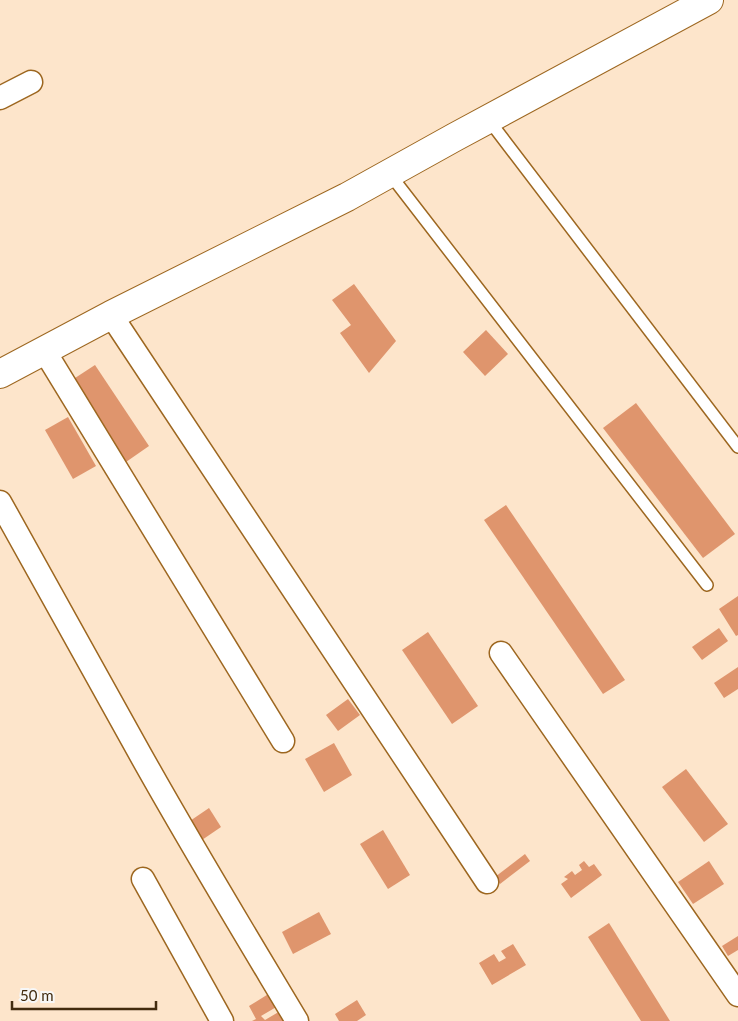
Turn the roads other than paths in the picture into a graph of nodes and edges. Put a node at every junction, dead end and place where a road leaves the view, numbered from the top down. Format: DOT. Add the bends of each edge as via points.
graph roads {
  1 [pos="709,0"];
  2 [pos="31,82"];
  3 [pos="0,98"];
  4 [pos="488,119"];
  5 [pos="389,173"];
  6 [pos="111,315"];
  7 [pos="44,350"];
  8 [pos="0,374"];
  9 [pos="738,447"];
  10 [pos="0,502"];
  11 [pos="707,585"];
  12 [pos="501,653"];
  13 [pos="283,741"];
  14 [pos="143,880"];
  15 [pos="487,882"];
  16 [pos="738,995"];
  17 [pos="222,1021"];
  18 [pos="297,1021"];
  1 -- 4 [label="street"];
  2 -- 3 [label="street"];
  4 -- 5 [label="street"];
  4 -- 9 [label="lane"];
  5 -- 6 [label="street"];
  5 -- 11 [label="lane"];
  6 -- 7 [label="street"];
  6 -- 15 [label="street"];
  7 -- 8 [label="street"];
  7 -- 13 [label="street"];
  10 -- 18 [label="street" via="177,819"];
  12 -- 16 [label="street"];
  14 -- 17 [label="street"];
}
